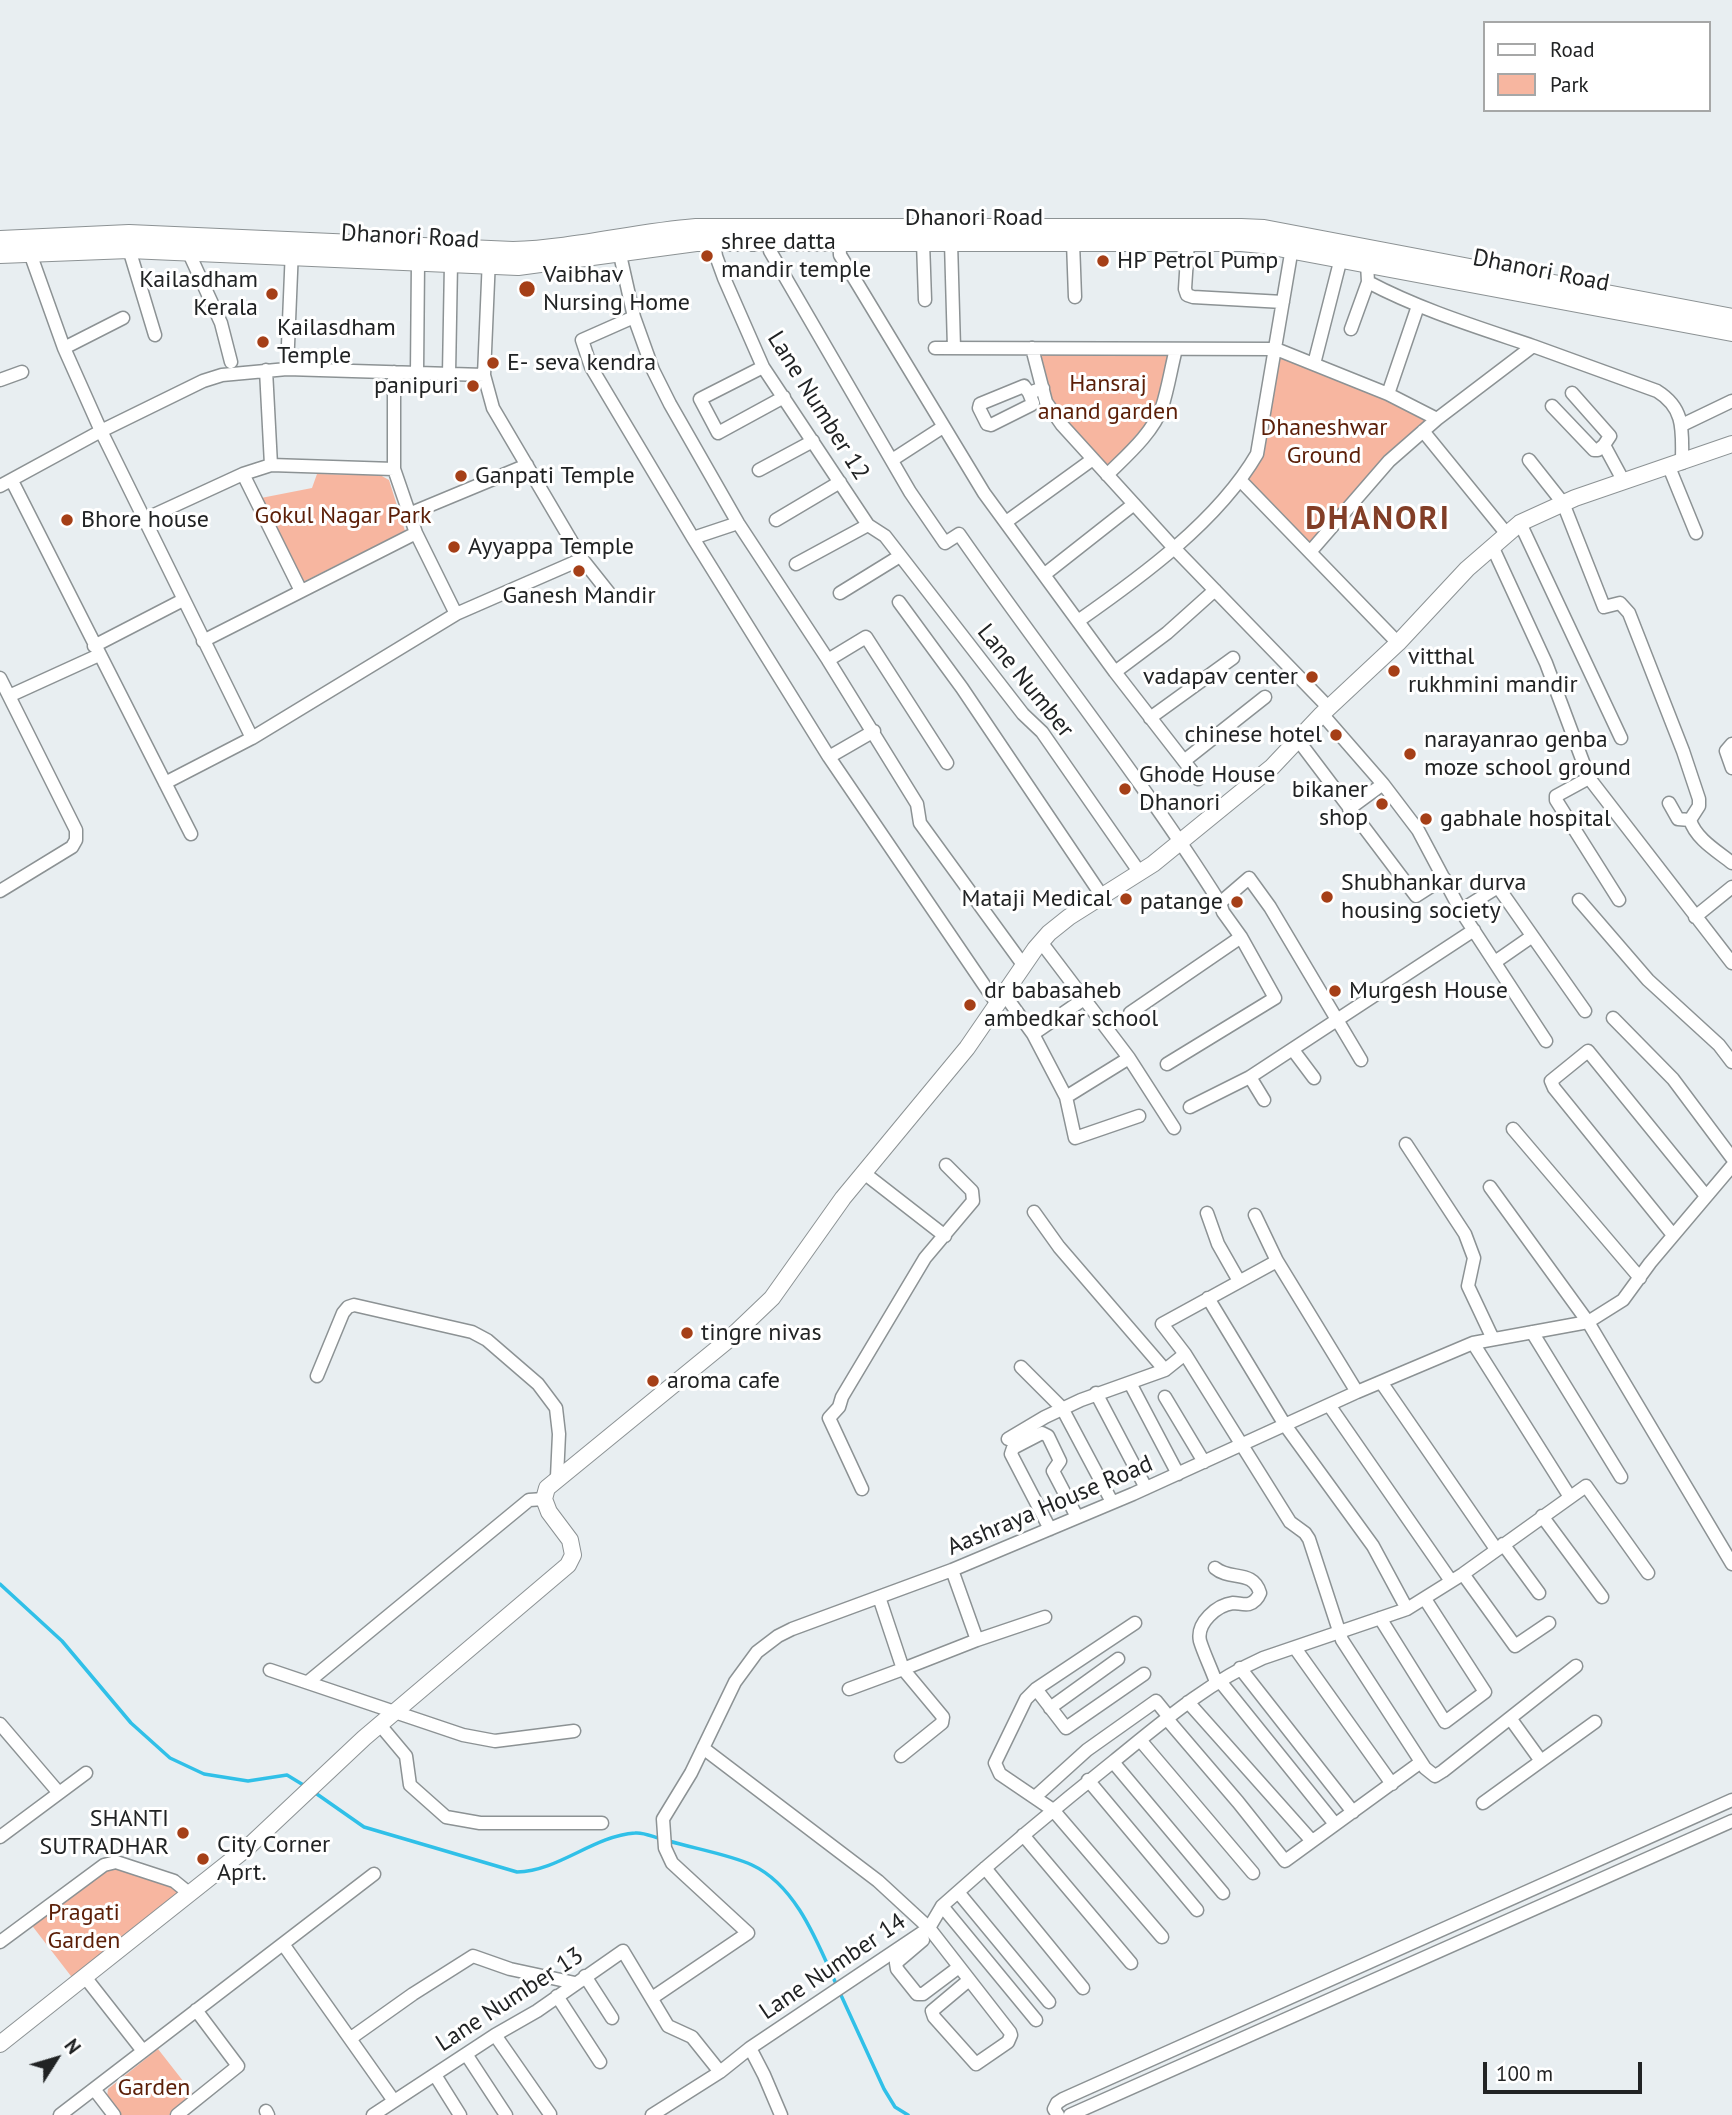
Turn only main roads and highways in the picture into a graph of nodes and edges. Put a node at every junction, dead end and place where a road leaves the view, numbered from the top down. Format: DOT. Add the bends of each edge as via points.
graph roads {
  1 [pos="839,235"];
  2 [pos="972,235"];
  3 [pos="0,240"];
  4 [pos="1293,242"];
  5 [pos="292,248"];
  6 [pos="0,254"];
  7 [pos="489,258"];
  8 [pos="1507,282"];
  9 [pos="1732,318"];
  10 [pos="1732,332"];
  1 -- 2 [label="main road, Dhanori Road"];
  1 -- 2 [label="main road, Dhanori Road" via="923,242 951,242"];
  1 -- 7 [label="main road, Dhanori Road" via="667,237 527,266"];
  2 -- 4 [label="main road, Dhanori Road" via="1073,242"];
  2 -- 4 [label="main road, Dhanori Road" via="1241,228"];
  3 -- 5 [label="main road, Dhanori Road" via="128,234"];
  4 -- 8 [label="main road, Dhanori Road"];
  4 -- 8 [label="main road, Dhanori Road" via="1367,263"];
  5 -- 6 [label="main road, Dhanori Road"];
  5 -- 7 [label="main road, Dhanori Road"];
  5 -- 7 [label="main road, Dhanori Road" via="418,262"];
  8 -- 9 [label="main road, Dhanori Road"];
  8 -- 10 [label="main road, Dhanori Road"];
}
